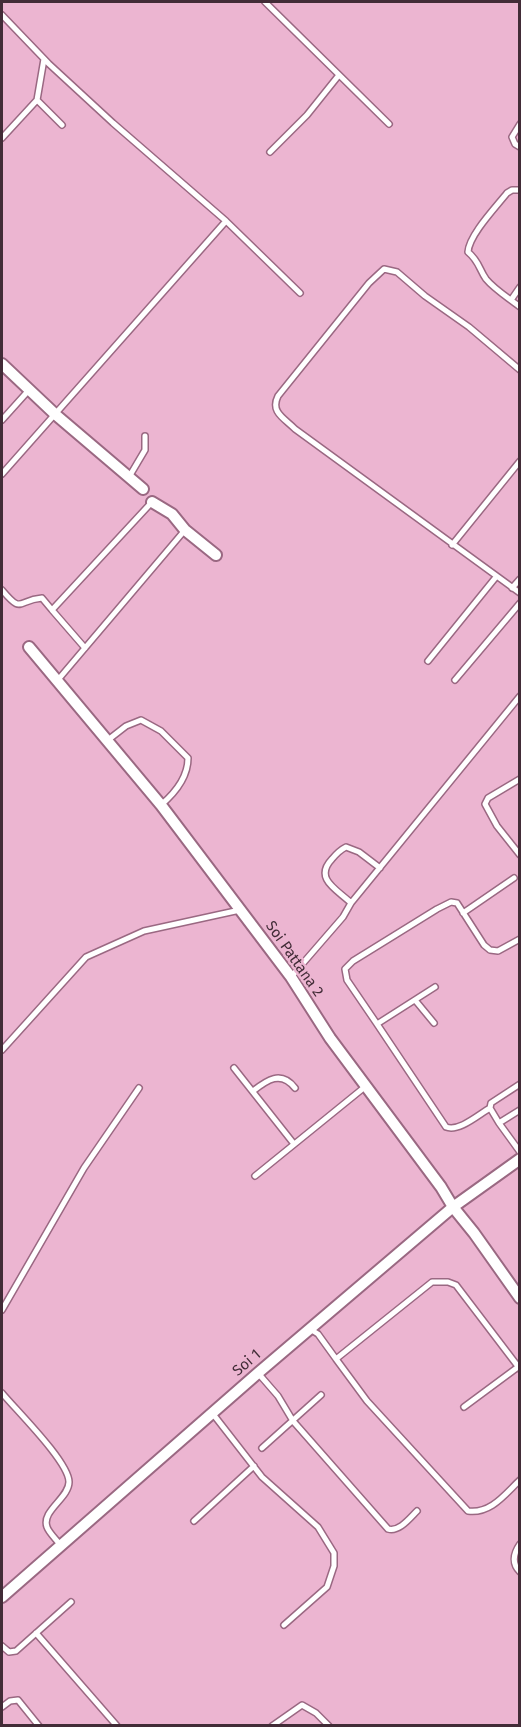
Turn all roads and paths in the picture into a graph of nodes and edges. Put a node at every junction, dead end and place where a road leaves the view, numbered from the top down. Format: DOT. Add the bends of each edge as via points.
graph roads {
  1 [pos="265,2"];
  2 [pos="2,15"];
  3 [pos="44,59"];
  4 [pos="339,75"];
  5 [pos="37,100"];
  6 [pos="388,124"];
  7 [pos="519,124"];
  8 [pos="62,125"];
  9 [pos="2,138"];
  10 [pos="519,147"];
  11 [pos="270,152"];
  12 [pos="519,190"];
  13 [pos="226,221"];
  14 [pos="519,287"];
  15 [pos="300,293"];
  16 [pos="511,300"];
  17 [pos="519,307"];
  18 [pos="2,364"];
  19 [pos="519,370"];
  20 [pos="29,390"];
  21 [pos="56,415"];
  22 [pos="2,420"];
  23 [pos="145,436"];
  24 [pos="519,461"];
  25 [pos="2,474"];
  26 [pos="129,477"];
  27 [pos="143,489"];
  28 [pos="152,502"];
  29 [pos="185,530"];
  30 [pos="452,545"];
  31 [pos="216,555"];
  32 [pos="496,577"];
  33 [pos="519,579"];
  34 [pos="512,588"];
  35 [pos="2,590"];
  36 [pos="519,593"];
  37 [pos="519,603"];
  38 [pos="52,610"];
  39 [pos="29,647"];
  40 [pos="85,648"];
  41 [pos="428,661"];
  42 [pos="60,677"];
  43 [pos="455,680"];
  44 [pos="519,696"];
  45 [pos="108,740"];
  46 [pos="519,779"];
  47 [pos="161,805"];
  48 [pos="519,855"];
  49 [pos="380,868"];
  50 [pos="514,878"];
  51 [pos="351,903"];
  52 [pos="240,910"];
  53 [pos="463,913"];
  54 [pos="519,939"];
  55 [pos="291,977"];
  56 [pos="435,987"];
  57 [pos="415,1000"];
  58 [pos="434,1023"];
  59 [pos="377,1024"];
  60 [pos="2,1050"];
  61 [pos="234,1068"];
  62 [pos="519,1084"];
  63 [pos="366,1086"];
  64 [pos="139,1088"];
  65 [pos="295,1088"];
  66 [pos="252,1091"];
  67 [pos="490,1108"];
  68 [pos="519,1110"];
  69 [pos="500,1123"];
  70 [pos="294,1144"];
  71 [pos="519,1152"];
  72 [pos="519,1160"];
  73 [pos="255,1176"];
  74 [pos="453,1207"];
  75 [pos="519,1298"];
  76 [pos="2,1310"];
  77 [pos="310,1329"];
  78 [pos="336,1359"];
  79 [pos="519,1368"];
  80 [pos="258,1373"];
  81 [pos="2,1393"];
  82 [pos="321,1395"];
  83 [pos="464,1407"];
  84 [pos="213,1414"];
  85 [pos="293,1421"];
  86 [pos="262,1448"];
  87 [pos="254,1466"];
  88 [pos="519,1480"];
  89 [pos="417,1511"];
  90 [pos="194,1521"];
  91 [pos="519,1544"];
  92 [pos="61,1546"];
  93 [pos="519,1572"];
  94 [pos="2,1597"];
  95 [pos="71,1602"];
  96 [pos="284,1625"];
  97 [pos="36,1633"];
  98 [pos="2,1646"];
  99 [pos="2,1707"];
  100 [pos="39,1725"];
  101 [pos="117,1725"];
  102 [pos="272,1725"];
  103 [pos="329,1725"];
  1 -- 4 [label="lane"];
  2 -- 3 [label="lane"];
  3 -- 5 [label="lane"];
  3 -- 13 [label="lane"];
  4 -- 6 [label="lane"];
  4 -- 11 [label="lane" via="308,115"];
  5 -- 8 [label="lane"];
  5 -- 9 [label="lane"];
  7 -- 10 [label="lane" via="512,137"];
  12 -- 16 [label="lane" via="507,193 468,247 488,281"];
  13 -- 15 [label="lane"];
  13 -- 21 [label="lane"];
  14 -- 16 [label="lane"];
  16 -- 17 [label="lane"];
  18 -- 20 [label="street"];
  19 -- 30 [label="lane" via="397,272 384,269 275,401 277,412 295,429"];
  20 -- 21 [label="street"];
  20 -- 22 [label="lane"];
  21 -- 25 [label="lane"];
  21 -- 26 [label="street"];
  23 -- 26 [label="lane" via="145,450"];
  24 -- 30 [label="lane"];
  26 -- 27 [label="street"];
  28 -- 29 [label="street" via="172,514"];
  28 -- 38 [label="lane"];
  29 -- 31 [label="street"];
  29 -- 40 [label="lane"];
  30 -- 32 [label="lane"];
  32 -- 34 [label="lane"];
  32 -- 41 [label="lane"];
  33 -- 34 [label="lane"];
  34 -- 36 [label="lane"];
  35 -- 38 [label="lane" via="14,604 42,598"];
  37 -- 43 [label="lane"];
  38 -- 40 [label="lane"];
  39 -- 42 [label="street, Soi Pattana 2"];
  40 -- 42 [label="lane"];
  42 -- 45 [label="street, Soi Pattana 2"];
  44 -- 49 [label="lane"];
  45 -- 47 [label="street, Soi Pattana 2"];
  45 -- 47 [label="lane" via="141,720 161,731 188,758 188,770"];
  46 -- 48 [label="lane" via="488,798 485,804"];
  47 -- 52 [label="street, Soi Pattana 2"];
  49 -- 51 [label="lane"];
  49 -- 51 [label="lane" via="346,847 326,865 328,883"];
  50 -- 53 [label="lane"];
  51 -- 55 [label="lane"];
  52 -- 55 [label="street, Soi Pattana 2"];
  52 -- 60 [label="lane" via="144,931 86,957"];
  53 -- 54 [label="lane" via="490,950 498,951"];
  53 -- 59 [label="lane" via="457,903 451,902 345,969 347,980"];
  55 -- 63 [label="street, Soi Pattana 2"];
  56 -- 57 [label="lane"];
  57 -- 58 [label="lane"];
  57 -- 59 [label="lane"];
  59 -- 67 [label="lane" via="446,1127 457,1128"];
  61 -- 66 [label="lane"];
  62 -- 67 [label="lane" via="491,1103"];
  63 -- 70 [label="lane"];
  63 -- 74 [label="street, Soi Pattana 2"];
  64 -- 76 [label="lane" via="84,1168"];
  65 -- 66 [label="lane" via="278,1077"];
  66 -- 70 [label="lane"];
  67 -- 69 [label="lane"];
  68 -- 69 [label="lane"];
  69 -- 71 [label="lane"];
  70 -- 73 [label="lane"];
  72 -- 74 [label="street, Soi 1"];
  74 -- 75 [label="street, Soi Pattana 2"];
  74 -- 77 [label="street, Soi 1"];
  77 -- 78 [label="lane"];
  77 -- 80 [label="street, Soi 1"];
  78 -- 79 [label="lane" via="432,1282 448,1282 456,1285"];
  78 -- 88 [label="lane" via="367,1401 468,1511 492,1506"];
  79 -- 83 [label="lane"];
  80 -- 84 [label="street, Soi 1"];
  80 -- 85 [label="lane"];
  81 -- 92 [label="lane" via="55,1453 70,1480 46,1527"];
  82 -- 85 [label="lane"];
  84 -- 87 [label="lane"];
  84 -- 92 [label="street, Soi 1"];
  85 -- 86 [label="lane"];
  85 -- 89 [label="lane" via="388,1529 398,1528"];
  87 -- 90 [label="lane"];
  87 -- 96 [label="lane" via="318,1527 334,1553 327,1587"];
  91 -- 93 [label="lane" via="514,1555"];
  92 -- 94 [label="street, Soi 1"];
  95 -- 97 [label="lane"];
  97 -- 98 [label="lane" via="13,1652"];
  97 -- 101 [label="lane"];
  99 -- 100 [label="lane" via="18,1700"];
  102 -- 103 [label="lane" via="302,1705"];
}
